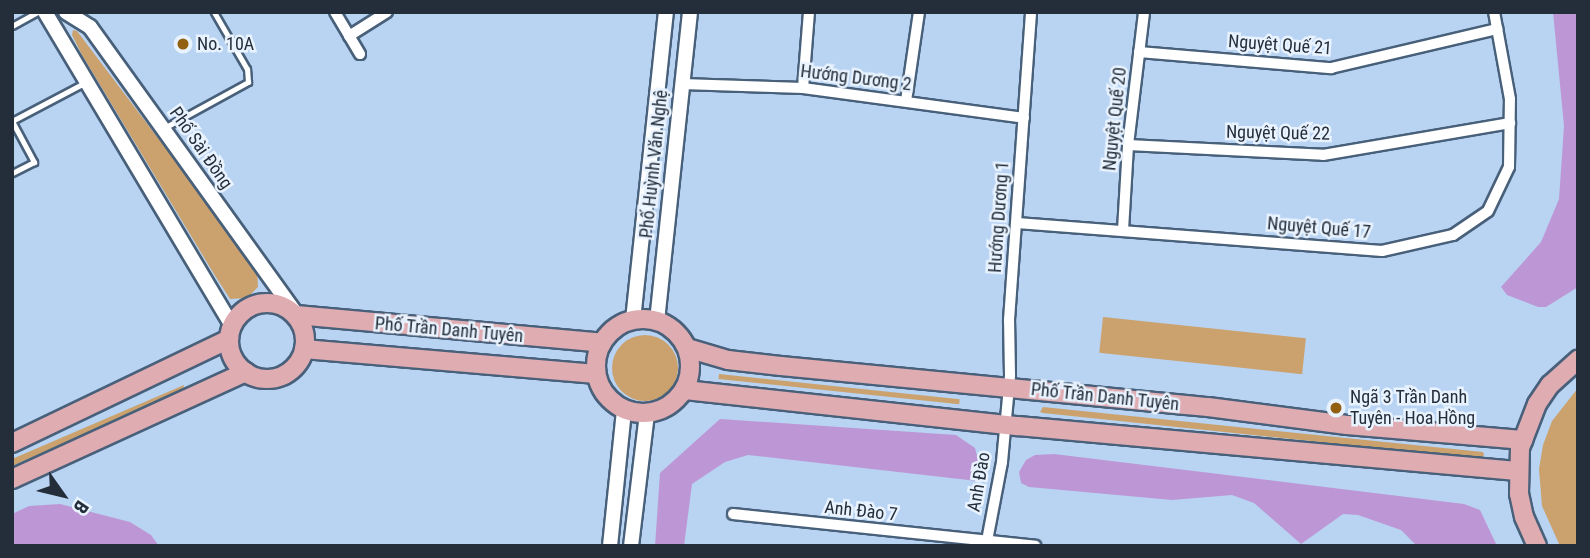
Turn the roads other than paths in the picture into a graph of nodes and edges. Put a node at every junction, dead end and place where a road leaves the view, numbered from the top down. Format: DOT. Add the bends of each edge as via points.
graph roads {
  1 [pos="37,12"];
  2 [pos="45,12"];
  3 [pos="66,12"];
  4 [pos="214,12"];
  5 [pos="335,12"];
  6 [pos="387,12"];
  7 [pos="666,12"];
  8 [pos="690,12"];
  9 [pos="809,12"];
  10 [pos="919,12"];
  11 [pos="1031,12"];
  12 [pos="1144,12"];
  13 [pos="1494,12"];
  14 [pos="12,26"];
  15 [pos="1497,29"];
  16 [pos="349,36"];
  17 [pos="1139,51"];
  18 [pos="360,54"];
  19 [pos="86,82"];
  20 [pos="682,83"];
  21 [pos="803,88"];
  22 [pos="906,101"];
  23 [pos="1024,118"];
  24 [pos="12,121"];
  25 [pos="1510,123"];
  26 [pos="164,128"];
  27 [pos="1128,145"];
  28 [pos="12,173"];
  29 [pos="1017,223"];
  30 [pos="1123,230"];
  31 [pos="297,316"];
  32 [pos="633,320"];
  33 [pos="657,321"];
  34 [pos="230,332"];
  35 [pos="602,343"];
  36 [pos="687,348"];
  37 [pos="304,349"];
  38 [pos="1578,360"];
  39 [pos="246,372"];
  40 [pos="596,374"];
  41 [pos="1008,387"];
  42 [pos="685,390"];
  43 [pos="624,410"];
  44 [pos="647,414"];
  45 [pos="1005,424"];
  46 [pos="1523,440"];
  47 [pos="12,443"];
  48 [pos="1517,471"];
  49 [pos="12,479"];
  50 [pos="733,514"];
  51 [pos="611,539"];
  52 [pos="632,540"];
  53 [pos="986,543"];
  54 [pos="1035,546"];
  55 [pos="1537,546"];
  1 -- 14 [label="lane"];
  2 -- 19 [label="street"];
  3 -- 26 [label="street, Phố Sài Đồng" via="90,27"];
  4 -- 26 [label="lane" via="247,69 248,82"];
  5 -- 16 [label="street"];
  6 -- 16 [label="street"];
  7 -- 32 [label="street, Phố Huỳnh Văn Nghệ"];
  8 -- 20 [label="street, Phố Huỳnh Văn Nghệ"];
  9 -- 21 [label="street"];
  10 -- 22 [label="street"];
  11 -- 23 [label="street, Hướng Dương 1"];
  12 -- 17 [label="street, Nguyệt Quế 20"];
  13 -- 15 [label="street, Nguyệt Quế 17"];
  15 -- 17 [label="street, Nguyệt Quế 21" via="1331,68"];
  15 -- 25 [label="street, Nguyệt Quế 17"];
  16 -- 18 [label="street"];
  17 -- 27 [label="street, Nguyệt Quế 20"];
  19 -- 24 [label="lane"];
  19 -- 34 [label="street"];
  20 -- 21 [label="street, Hướng Dương 2"];
  20 -- 33 [label="street, Phố Huỳnh Văn Nghệ"];
  21 -- 22 [label="street, Hướng Dương 2"];
  22 -- 23 [label="street, Hướng Dương 2"];
  23 -- 29 [label="street, Hướng Dương 1"];
  24 -- 28 [label="lane" via="34,162"];
  25 -- 27 [label="street, Nguyệt Quế 22" via="1323,155"];
  25 -- 30 [label="street, Nguyệt Quế 17" via="1509,167 1488,211 1453,235 1382,251"];
  26 -- 31 [label="street, Phố Sài Đồng"];
  27 -- 30 [label="street, Nguyệt Quế 20"];
  29 -- 30 [label="street, Nguyệt Quế 17"];
  29 -- 41 [label="street, Hướng Dương 1"];
  31 -- 34 [label="main road" via="282,306 265,303 244,310"];
  31 -- 35 [label="main road, Phố Trần Danh Tuyên"];
  31 -- 37 [label="main road" via="304,331"];
  32 -- 33 [label="main road"];
  32 -- 35 [label="main road" via="615,328"];
  33 -- 36 [label="main road" via="675,331"];
  34 -- 39 [label="main road" via="232,357"];
  34 -- 47 [label="main road"];
  35 -- 40 [label="main road"];
  36 -- 41 [label="main road, Phố Trần Danh Tuyên" via="728,360"];
  36 -- 42 [label="main road" via="691,369"];
  37 -- 39 [label="main road" via="296,365 282,376 265,379"];
  37 -- 40 [label="main road, Phố Trần Danh Tuyên"];
  38 -- 46 [label="main road" via="1536,404"];
  39 -- 49 [label="main road"];
  40 -- 43 [label="main road" via="605,395"];
  41 -- 45 [label="street, Hướng Dương 1"];
  41 -- 46 [label="main road, Phố Trần Danh Tuyên"];
  42 -- 44 [label="main road" via="669,407"];
  42 -- 45 [label="main road, Phố Trần Danh Tuyên"];
  43 -- 44 [label="main road"];
  43 -- 51 [label="street"];
  44 -- 52 [label="street"];
  45 -- 48 [label="main road, Phố Trần Danh Tuyên"];
  45 -- 53 [label="street, Anh Đào"];
  46 -- 48 [label="main road"];
  48 -- 55 [label="main road" via="1524,517"];
  50 -- 53 [label="street, Anh Đào 7"];
  51 -- 52 [label="street"];
  53 -- 54 [label="street, Anh Đào 7"];
}
